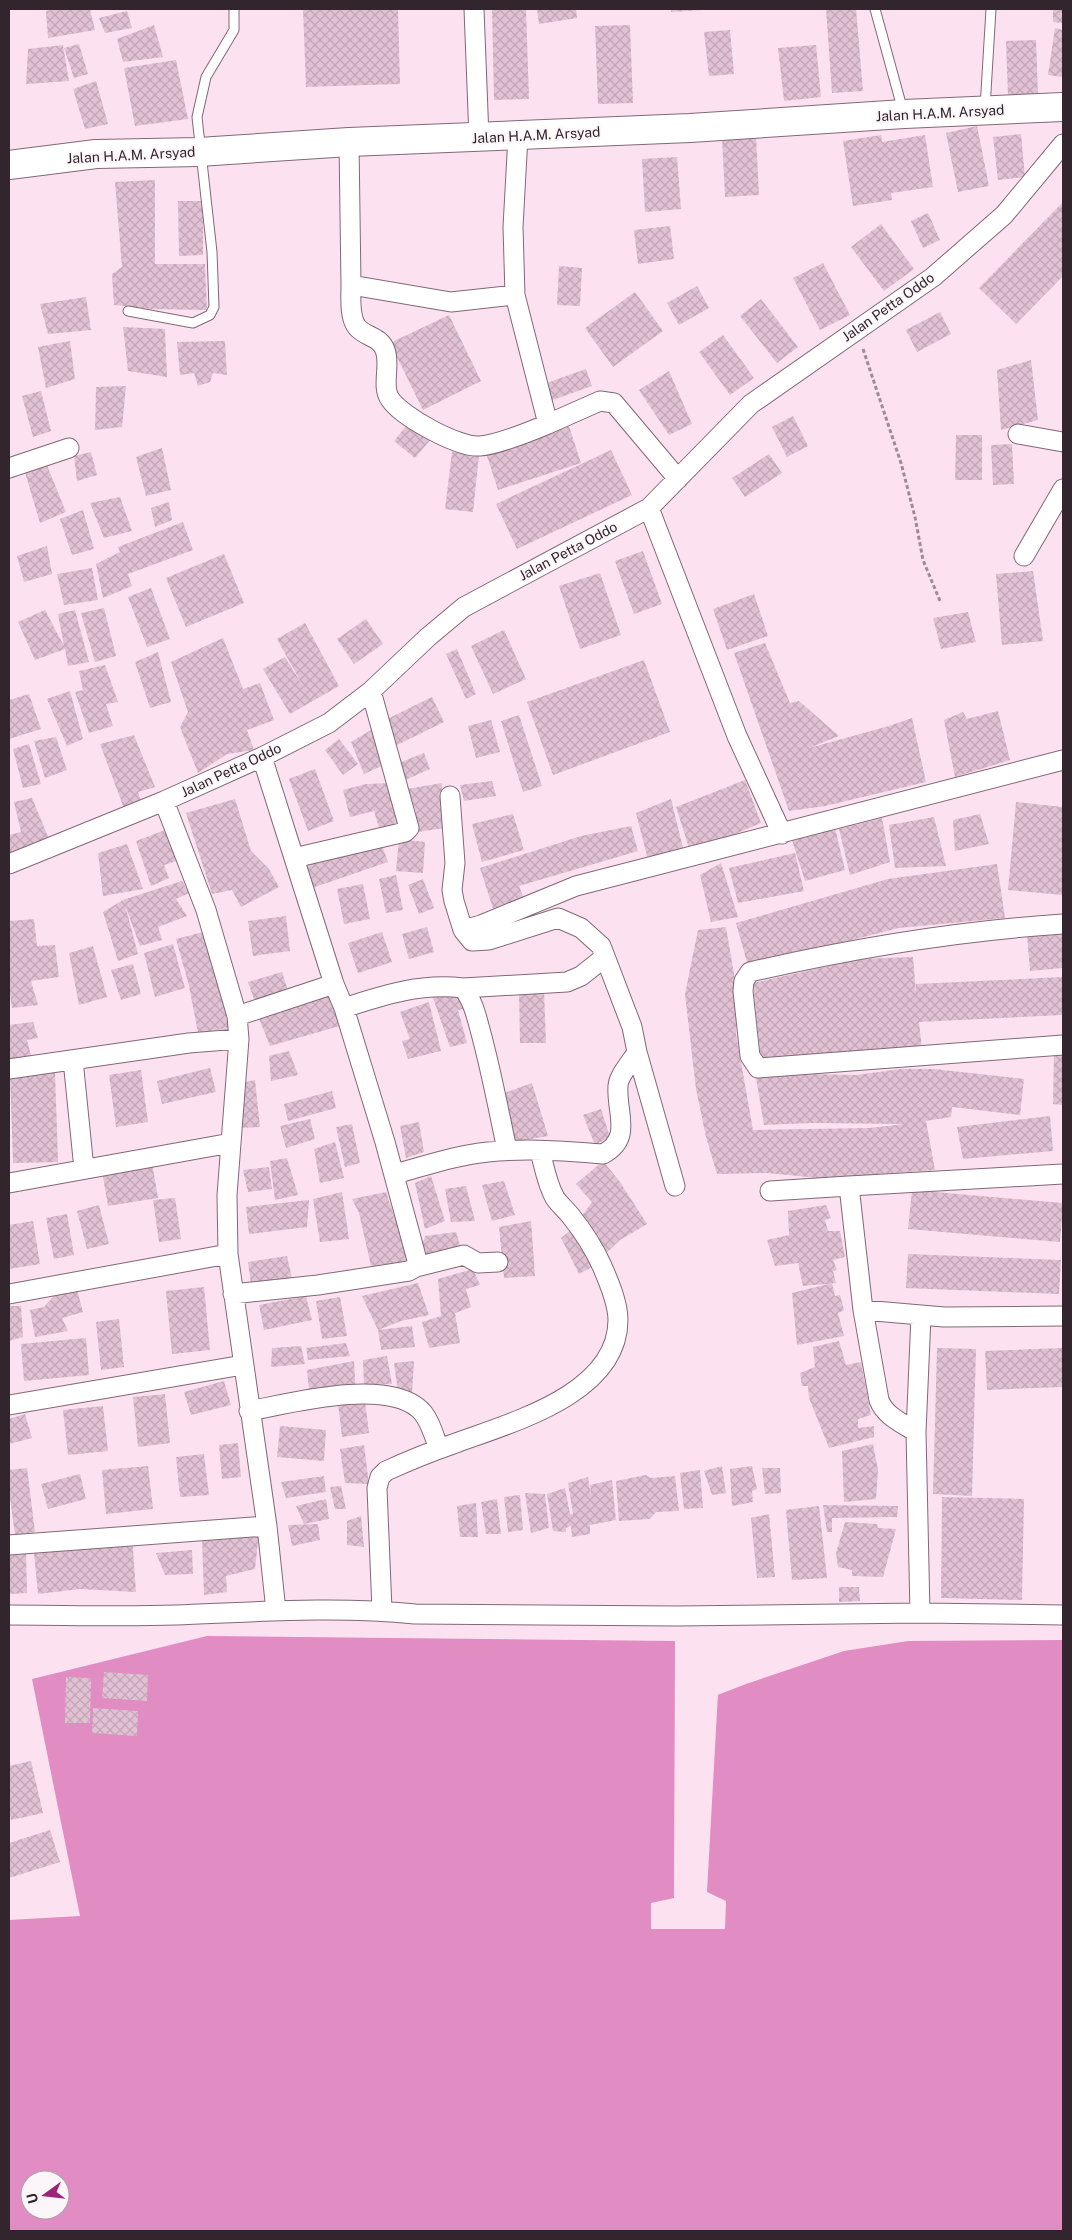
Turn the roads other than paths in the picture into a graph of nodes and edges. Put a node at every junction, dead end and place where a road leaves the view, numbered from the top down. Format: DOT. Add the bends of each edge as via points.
graph roads {
  1 [pos="234,9"];
  2 [pos="474,9"];
  3 [pos="875,9"];
  4 [pos="991,9"];
  5 [pos="1063,107"];
  6 [pos="985,111"];
  7 [pos="904,114"];
  8 [pos="518,136"];
  9 [pos="480,138"];
  10 [pos="349,142"];
  11 [pos="1063,144"];
  12 [pos="199,152"];
  13 [pos="9,165"];
  14 [pos="351,285"];
  15 [pos="515,295"];
  16 [pos="128,311"];
  17 [pos="548,424"];
  18 [pos="1018,434"];
  19 [pos="1063,442"];
  20 [pos="69,448"];
  21 [pos="9,468"];
  22 [pos="678,478"];
  23 [pos="1063,489"];
  24 [pos="650,508"];
  25 [pos="1024,556"];
  26 [pos="371,691"];
  27 [pos="262,757"];
  28 [pos="1063,760"];
  29 [pos="450,796"];
  30 [pos="164,801"];
  31 [pos="782,834"];
  32 [pos="294,858"];
  33 [pos="9,864"];
  34 [pos="1063,924"];
  35 [pos="463,930"];
  36 [pos="605,957"];
  37 [pos="334,984"];
  38 [pos="462,988"];
  39 [pos="344,1008"];
  40 [pos="236,1016"];
  41 [pos="239,1039"];
  42 [pos="1063,1045"];
  43 [pos="637,1052"];
  44 [pos="73,1060"];
  45 [pos="9,1069"];
  46 [pos="231,1143"];
  47 [pos="506,1150"];
  48 [pos="540,1151"];
  49 [pos="84,1169"];
  50 [pos="395,1174"];
  51 [pos="1063,1174"];
  52 [pos="9,1183"];
  53 [pos="675,1186"];
  54 [pos="849,1186"];
  55 [pos="770,1191"];
  56 [pos="228,1254"];
  57 [pos="498,1262"];
  58 [pos="416,1267"];
  59 [pos="9,1294"];
  60 [pos="233,1294"];
  61 [pos="863,1310"];
  62 [pos="921,1316"];
  63 [pos="1063,1316"];
  64 [pos="243,1365"];
  65 [pos="9,1405"];
  66 [pos="249,1411"];
  67 [pos="916,1432"];
  68 [pos="438,1449"];
  69 [pos="266,1526"];
  70 [pos="9,1545"];
  71 [pos="382,1610"];
  72 [pos="276,1611"];
  73 [pos="920,1613"];
  74 [pos="9,1615"];
  75 [pos="1063,1615"];
  1 -- 12 [label="lane" via="234,30 206,77 198,109"];
  2 -- 9 [label="street"];
  3 -- 7 [label="lane"];
  4 -- 6 [label="lane"];
  5 -- 6 [label="highway, Jalan H.A.M. Arsyad"];
  6 -- 7 [label="highway, Jalan H.A.M. Arsyad"];
  7 -- 8 [label="highway, Jalan H.A.M. Arsyad"];
  8 -- 9 [label="highway, Jalan H.A.M. Arsyad"];
  8 -- 15 [label="street" via="513,227"];
  9 -- 10 [label="highway, Jalan H.A.M. Arsyad"];
  10 -- 12 [label="highway, Jalan H.A.M. Arsyad"];
  10 -- 14 [label="street"];
  11 -- 22 [label="street, Jalan Petta Oddo" via="1004,214 933,277 751,404"];
  12 -- 13 [label="highway, Jalan H.A.M. Arsyad" via="96,154"];
  12 -- 16 [label="lane" via="214,307 210,315 193,323"];
  14 -- 15 [label="street" via="451,302"];
  14 -- 17 [label="street" via="355,324 380,341 385,350 388,394 418,423 468,446 480,446"];
  15 -- 17 [label="street"];
  17 -- 22 [label="street" via="600,401 614,402"];
  18 -- 19 [label="street"];
  20 -- 21 [label="street"];
  22 -- 24 [label="street, Jalan Petta Oddo"];
  23 -- 25 [label="street"];
  24 -- 26 [label="street, Jalan Petta Oddo" via="464,607"];
  24 -- 31 [label="street" via="737,736"];
  26 -- 27 [label="street, Jalan Petta Oddo" via="330,722"];
  26 -- 32 [label="street" via="409,828 405,832"];
  27 -- 30 [label="street, Jalan Petta Oddo"];
  27 -- 32 [label="street"];
  28 -- 31 [label="street"];
  29 -- 35 [label="street" via="455,863 452,890"];
  30 -- 33 [label="street, Jalan Petta Oddo"];
  30 -- 40 [label="street" via="206,910"];
  31 -- 35 [label="street" via="576,886"];
  32 -- 37 [label="street"];
  34 -- 42 [label="street" via="996,928 822,955 750,972 744,981 743,991 750,1056 758,1068"];
  35 -- 36 [label="street" via="472,941 489,940 558,918 582,928 601,946"];
  36 -- 38 [label="street" via="568,982"];
  36 -- 43 [label="street" via="632,1027"];
  37 -- 39 [label="street"];
  37 -- 40 [label="street"];
  38 -- 39 [label="street" via="432,986"];
  38 -- 47 [label="street" via="471,998"];
  39 -- 50 [label="street"];
  40 -- 41 [label="street"];
  41 -- 44 [label="street"];
  41 -- 46 [label="street"];
  43 -- 48 [label="street" via="618,1084 620,1140 612,1149 603,1154"];
  43 -- 53 [label="street"];
  44 -- 45 [label="street"];
  44 -- 49 [label="street"];
  46 -- 49 [label="street"];
  46 -- 56 [label="street" via="227,1196"];
  47 -- 48 [label="street"];
  47 -- 50 [label="street" via="451,1159"];
  48 -- 68 [label="street" via="555,1199 582,1232 613,1295 618,1319 610,1356 571,1394 524,1418"];
  49 -- 52 [label="street"];
  50 -- 58 [label="street" via="417,1260"];
  51 -- 54 [label="street"];
  54 -- 55 [label="street"];
  54 -- 61 [label="street"];
  56 -- 59 [label="street"];
  56 -- 60 [label="street"];
  57 -- 58 [label="street" via="478,1263 464,1255"];
  58 -- 60 [label="street" via="409,1271 318,1285"];
  60 -- 64 [label="street"];
  61 -- 62 [label="street"];
  61 -- 67 [label="street" via="882,1407"];
  62 -- 63 [label="street"];
  62 -- 67 [label="street"];
  64 -- 65 [label="street"];
  64 -- 66 [label="street"];
  66 -- 68 [label="street" via="300,1401 377,1393 396,1397 419,1408 430,1425"];
  66 -- 69 [label="street"];
  67 -- 73 [label="street"];
  68 -- 71 [label="street" via="386,1471 380,1478 377,1488"];
  69 -- 70 [label="street"];
  69 -- 72 [label="street"];
  71 -- 72 [label="street"];
  71 -- 73 [label="street" via="415,1614 677,1616"];
  72 -- 74 [label="street"];
  73 -- 75 [label="street"];
}
